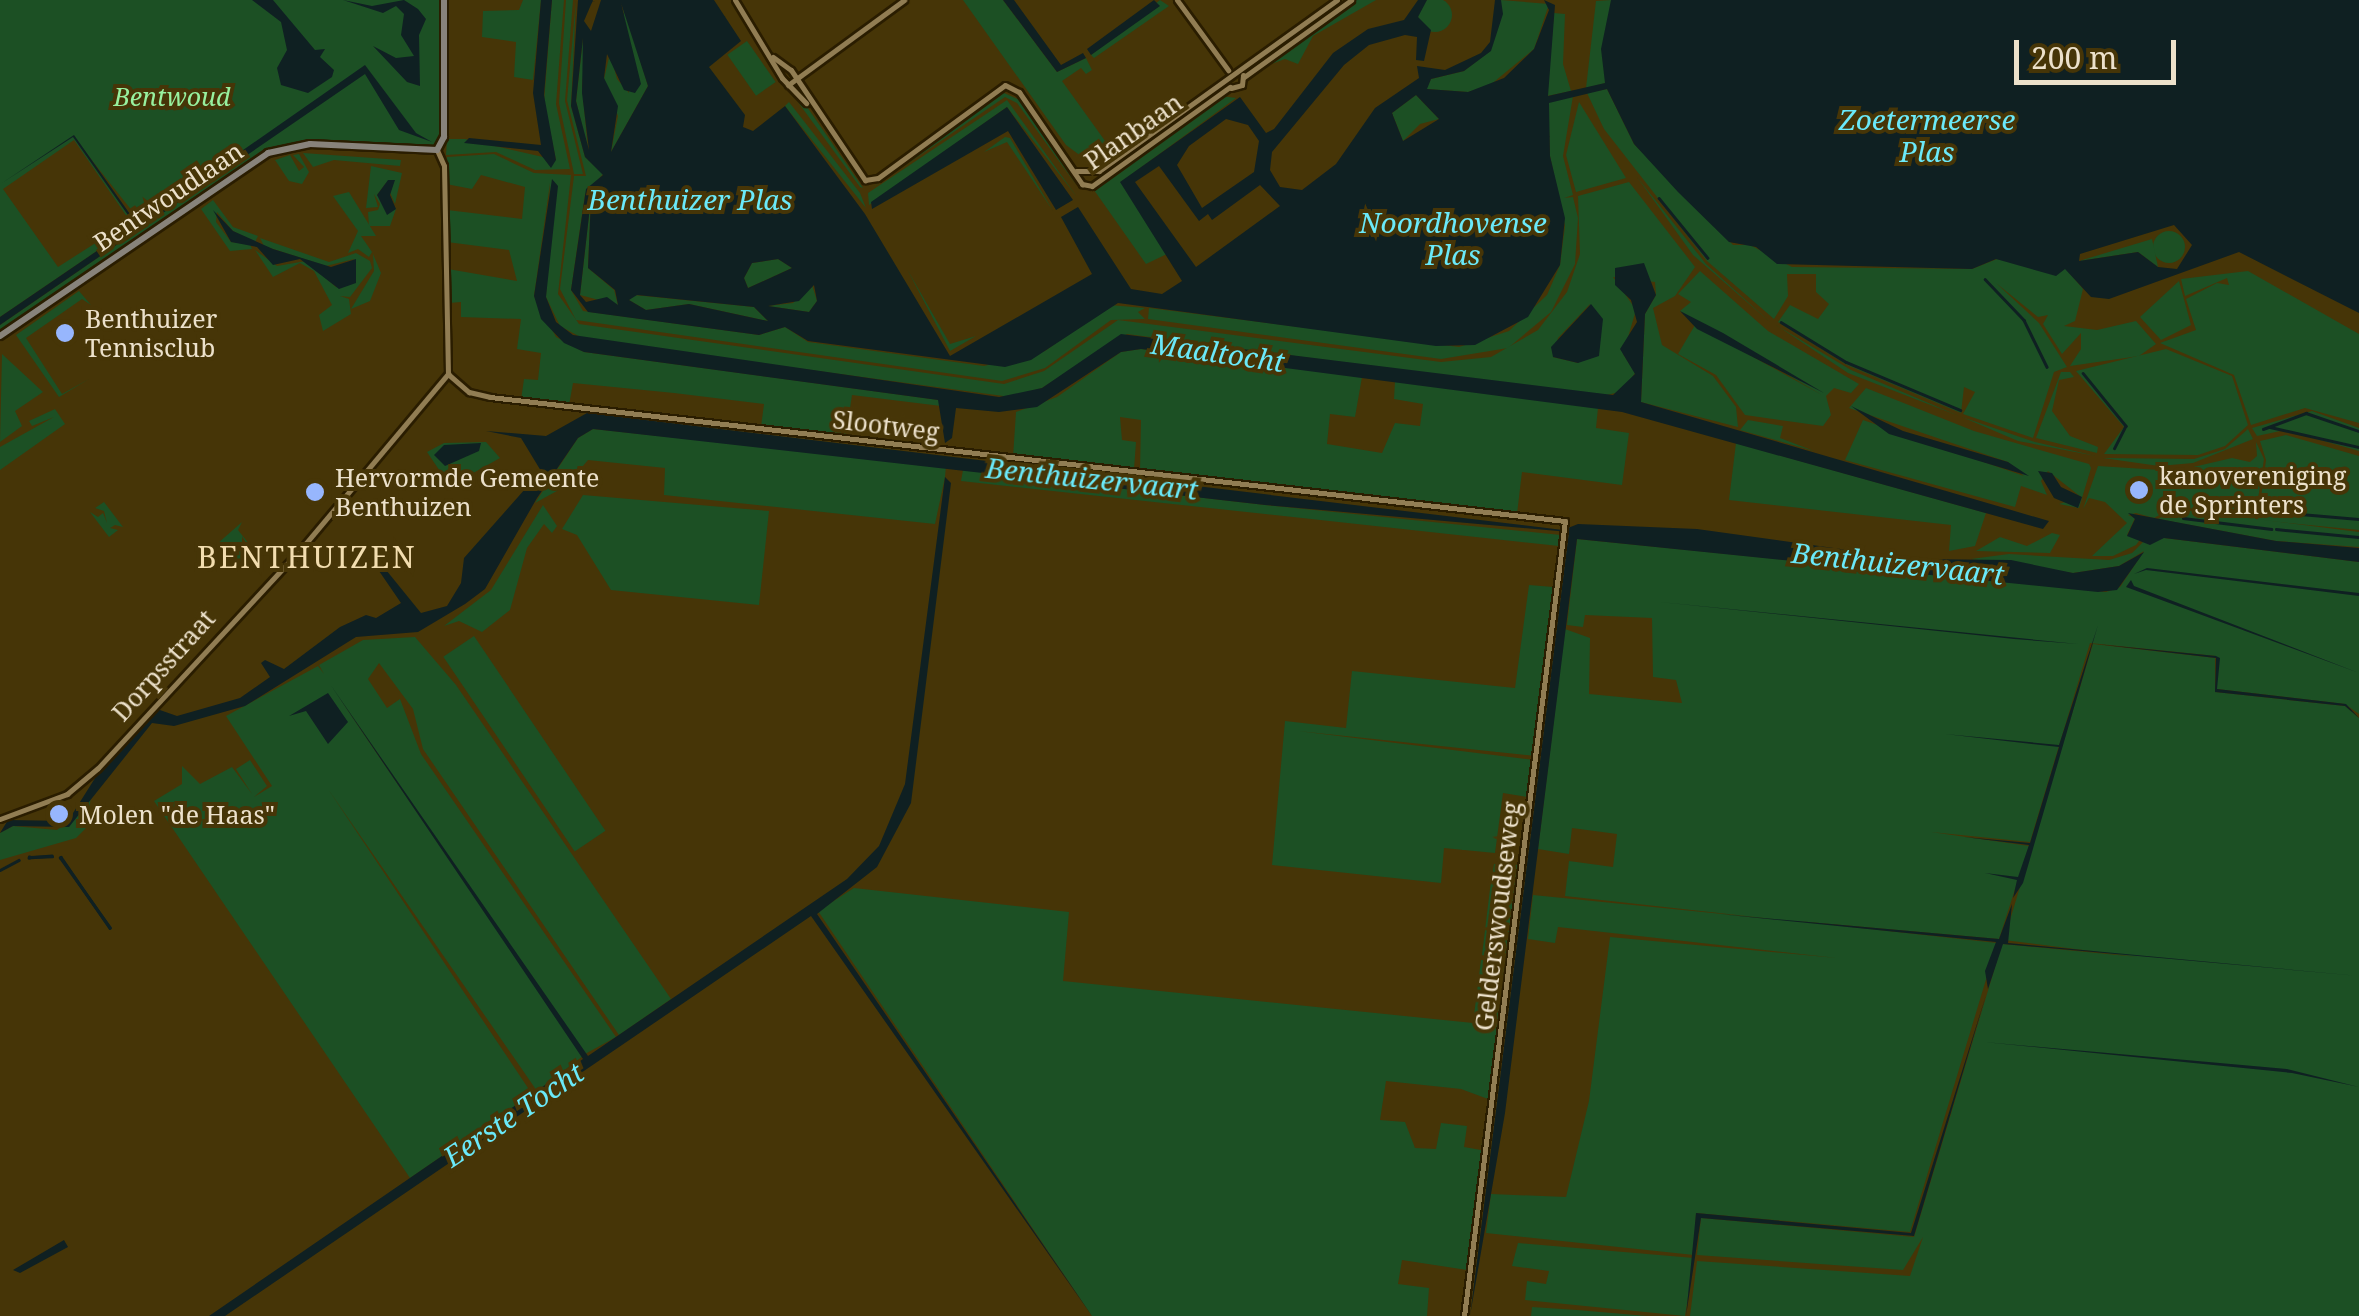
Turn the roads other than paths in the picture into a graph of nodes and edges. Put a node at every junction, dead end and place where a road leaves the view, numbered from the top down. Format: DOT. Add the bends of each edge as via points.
graph roads {
  1 [pos="444,0"];
  2 [pos="735,0"];
  3 [pos="904,0"];
  4 [pos="1177,0"];
  5 [pos="1336,0"];
  6 [pos="1351,0"];
  7 [pos="773,57"];
  8 [pos="1229,72"];
  9 [pos="1242,74"];
  10 [pos="797,78"];
  11 [pos="788,85"];
  12 [pos="1228,85"];
  13 [pos="814,112"];
  14 [pos="437,150"];
  15 [pos="1070,166"];
  16 [pos="0,336"];
  17 [pos="448,374"];
  18 [pos="1565,522"];
  19 [pos="2,818"];
  20 [pos="1464,1316"];
  1 -- 14 [label="main road" via="444,137"];
  2 -- 7 [label="street"];
  3 -- 10 [label="street"];
  4 -- 8 [label="street"];
  5 -- 9 [label="street"];
  6 -- 9 [label="street"];
  7 -- 10 [label="street"];
  7 -- 11 [label="street"];
  8 -- 9 [label="street"];
  8 -- 12 [label="street"];
  9 -- 12 [label="street" via="1240,87"];
  10 -- 11 [label="street"];
  10 -- 13 [label="street"];
  11 -- 13 [label="street"];
  12 -- 15 [label="street, Planbaan" via="1100,171 1083,175"];
  12 -- 15 [label="street, Planbaan" via="1095,185 1082,184"];
  13 -- 15 [label="street" via="865,180 1010,90"];
  14 -- 16 [label="main road, Bentwoudlaan" via="310,144 268,153"];
  14 -- 17 [label="street" via="444,166"];
  17 -- 18 [label="street, Slootweg" via="469,392 490,398"];
  17 -- 19 [label="street, Dorpsstraat" via="301,549 98,768 67,794"];
  18 -- 20 [label="street, Gelderswoudseweg"];
}
